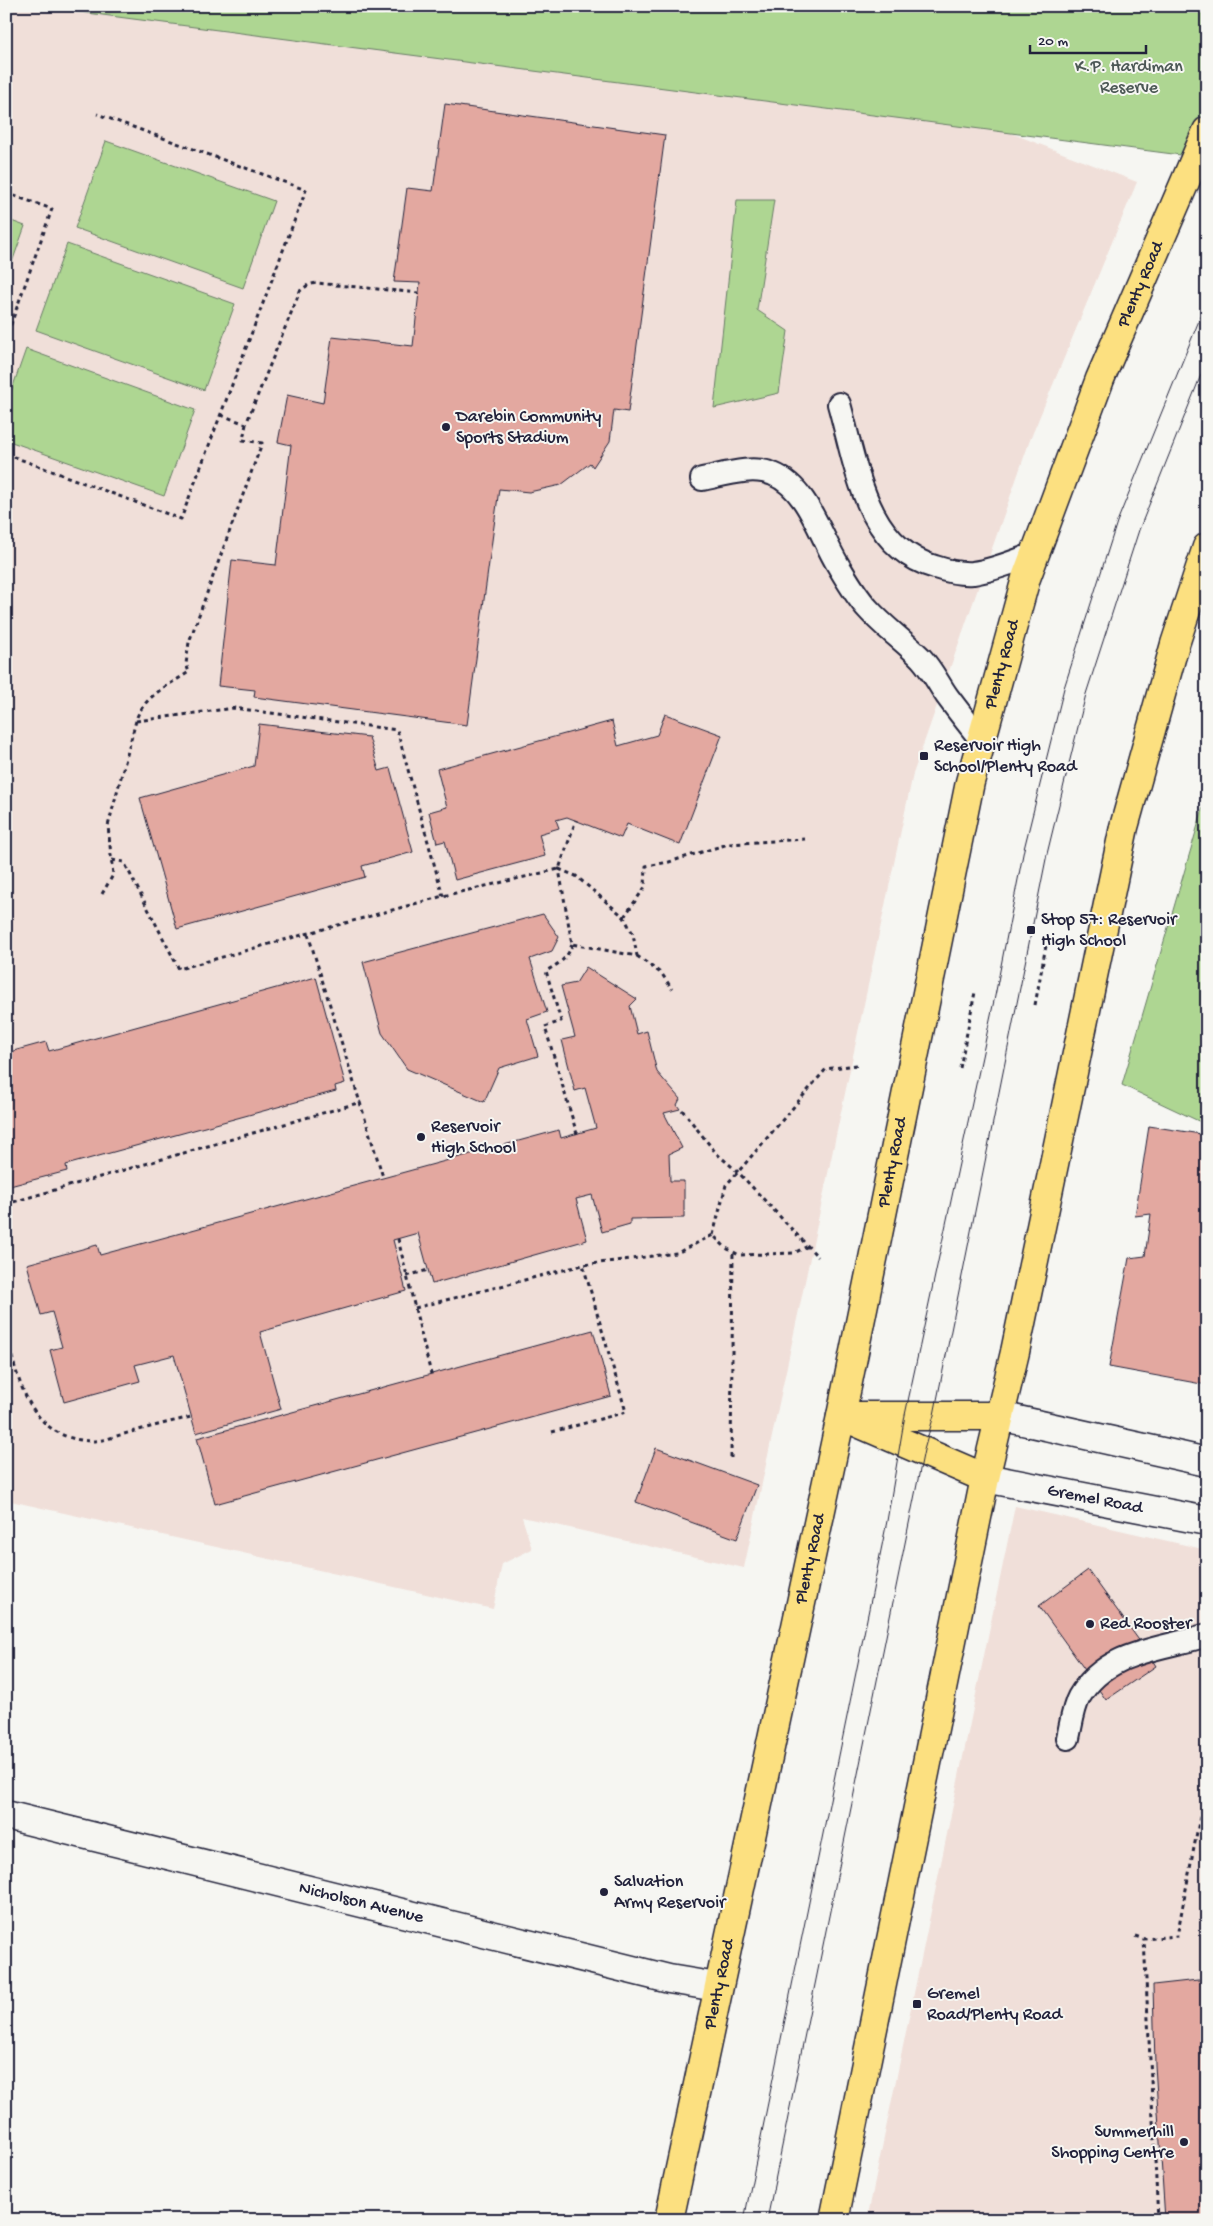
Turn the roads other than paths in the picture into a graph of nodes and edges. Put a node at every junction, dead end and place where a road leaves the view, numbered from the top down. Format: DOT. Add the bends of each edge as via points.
graph roads {
  1 [pos="1207,131"];
  2 [pos="839,404"];
  3 [pos="702,479"];
  4 [pos="1207,547"];
  5 [pos="1035,554"];
  6 [pos="982,741"];
  7 [pos="841,1416"];
  8 [pos="1000,1416"];
  9 [pos="1207,1462"];
  10 [pos="985,1478"];
  11 [pos="1207,1521"];
  12 [pos="1207,1635"];
  13 [pos="1068,1738"];
  14 [pos="6,1815"];
  15 [pos="717,1987"];
  16 [pos="669,2220"];
  17 [pos="834,2220"];
  1 -- 5 [label="highway, Plenty Road" via="1100,379"];
  2 -- 5 [label="lane" via="870,509 880,528 905,554 947,571 972,573"];
  3 -- 6 [label="lane" via="756,471 772,473 790,486 806,505 837,563 867,608 928,666"];
  4 -- 8 [label="highway" via="1175,644 1124,827"];
  5 -- 6 [label="highway, Plenty Road"];
  6 -- 7 [label="highway, Plenty Road" via="970,782"];
  7 -- 8 [label="highway"];
  7 -- 10 [label="highway"];
  7 -- 15 [label="highway, Plenty Road"];
  8 -- 9 [label="street"];
  8 -- 10 [label="highway"];
  10 -- 11 [label="street, Gremel Road"];
  10 -- 17 [label="highway"];
  12 -- 13 [label="lane" via="1131,1655 1106,1667 1078,1698"];
  14 -- 15 [label="street, Nicholson Avenue" via="669,1978"];
  15 -- 16 [label="highway, Plenty Road"];
}
